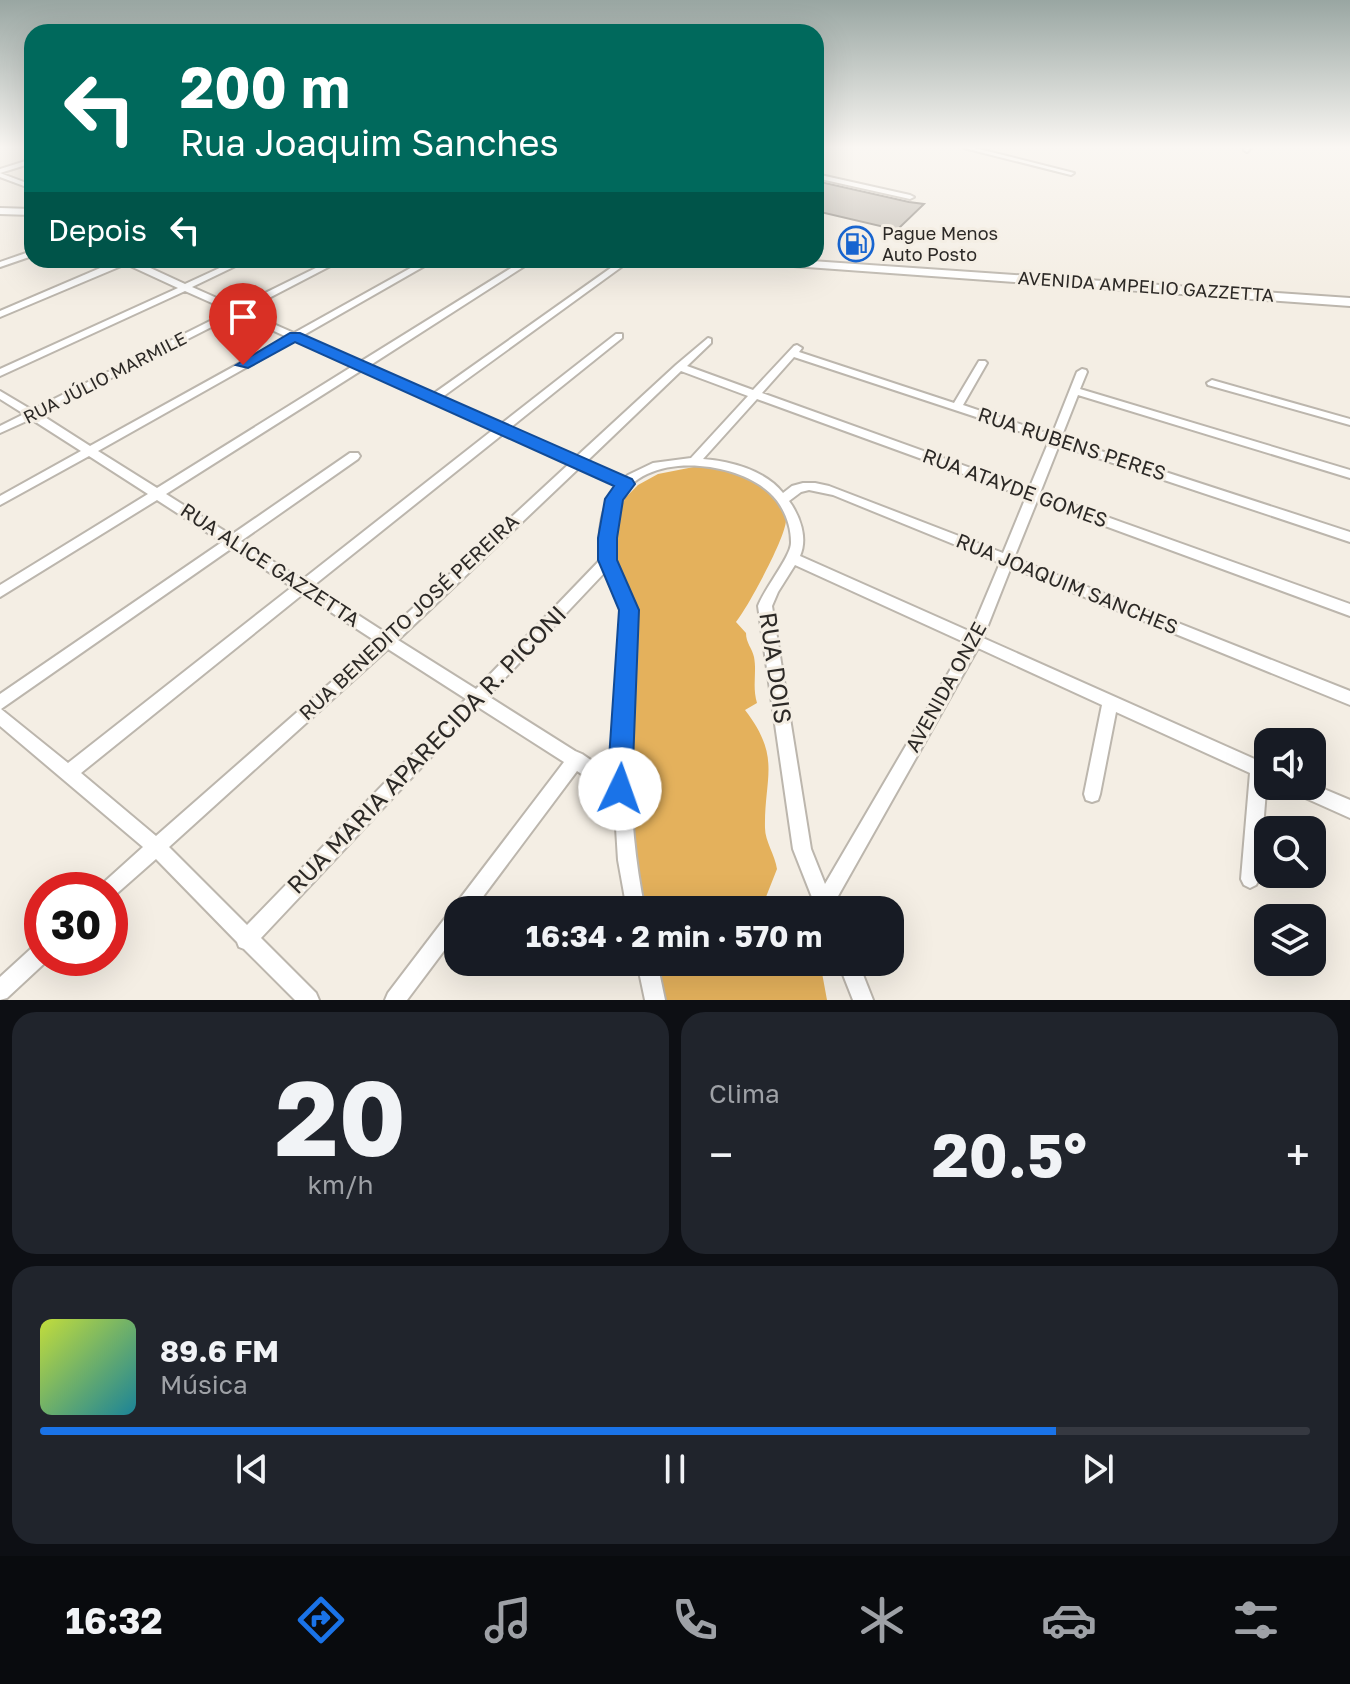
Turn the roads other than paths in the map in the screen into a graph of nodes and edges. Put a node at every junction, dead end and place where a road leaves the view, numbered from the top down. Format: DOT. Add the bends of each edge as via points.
graph roads {
  1 [pos="900,195"];
  2 [pos="910,197"];
  3 [pos="0,200"];
  4 [pos="24,201"];
  5 [pos="0,211"];
  6 [pos="24,212"];
  7 [pos="824,254"];
  8 [pos="24,256"];
  9 [pos="867,257"];
  10 [pos="0,265"];
  11 [pos="824,265"];
  12 [pos="847,267"];
  13 [pos="107,268"];
  14 [pos="143,268"];
  15 [pos="227,268"];
  16 [pos="322,268"];
  17 [pos="417,268"];
  18 [pos="517,268"];
  19 [pos="616,268"];
  20 [pos="1209,286"];
  21 [pos="185,287"];
  22 [pos="1350,291"];
  23 [pos="1350,302"];
  24 [pos="237,311"];
  25 [pos="0,314"];
  26 [pos="295,336"];
  27 [pos="619,336"];
  28 [pos="708,341"];
  29 [pos="982,363"];
  30 [pos="361,366"];
  31 [pos="679,367"];
  32 [pos="1082,372"];
  33 [pos="0,373"];
  34 [pos="1212,383"];
  35 [pos="1075,391"];
  36 [pos="755,393"];
  37 [pos="0,394"];
  38 [pos="434,398"];
  39 [pos="958,405"];
  40 [pos="32,414"];
  41 [pos="1350,422"];
  42 [pos="503,428"];
  43 [pos="0,430"];
  44 [pos="1056,438"];
  45 [pos="89,451"];
  46 [pos="354,456"];
  47 [pos="578,461"];
  48 [pos="688,462"];
  49 [pos="1350,474"];
  50 [pos="626,484"];
  51 [pos="158,493"];
  52 [pos="1032,495"];
  53 [pos="784,498"];
  54 [pos="0,501"];
  55 [pos="1350,537"];
  56 [pos="232,542"];
  57 [pos="794,559"];
  58 [pos="608,560"];
  59 [pos="1007,560"];
  60 [pos="305,588"];
  61 [pos="0,592"];
  62 [pos="1350,610"];
  63 [pos="976,638"];
  64 [pos="387,641"];
  65 [pos="478,696"];
  66 [pos="1350,698"];
  67 [pos="0,703"];
  68 [pos="1110,703"];
  69 [pos="0,716"];
  70 [pos="576,759"];
  71 [pos="1254,767"];
  72 [pos="67,774"];
  73 [pos="620,789"];
  74 [pos="1092,794"];
  75 [pos="1326,798"];
  76 [pos="1260,800"];
  77 [pos="1350,809"];
  78 [pos="155,846"];
  79 [pos="127,872"];
  80 [pos="1250,879"];
  81 [pos="473,896"];
  82 [pos="633,896"];
  83 [pos="821,896"];
  84 [pos="831,896"];
  85 [pos="444,935"];
  86 [pos="246,940"];
  87 [pos="24,969"];
  88 [pos="650,976"];
  89 [pos="854,976"];
  90 [pos="0,991"];
  91 [pos="309,1000"];
  92 [pos="395,1000"];
  93 [pos="655,1000"];
  94 [pos="863,1000"];
  1 -- 2 [label="street"];
  3 -- 4 [label="main road"];
  5 -- 6 [label="main road"];
  7 -- 9 [label="main road, AVENIDA AMPELIO GAZZETTA"];
  8 -- 10 [label="street"];
  9 -- 12 [label="main road"];
  9 -- 20 [label="main road, AVENIDA AMPELIO GAZZETTA"];
  11 -- 12 [label="main road, AVENIDA AMPELIO GAZZETTA"];
  12 -- 20 [label="main road, AVENIDA AMPELIO GAZZETTA"];
  13 -- 25 [label="street"];
  14 -- 21 [label="street"];
  15 -- 21 [label="street"];
  16 -- 24 [label="street, RUA JÚLIO MARMILE"];
  17 -- 26 [label="street"];
  18 -- 30 [label="street"];
  19 -- 38 [label="street"];
  20 -- 22 [label="main road, AVENIDA AMPELIO GAZZETTA"];
  20 -- 23 [label="main road, AVENIDA AMPELIO GAZZETTA"];
  21 -- 24 [label="street"];
  21 -- 33 [label="street"];
  24 -- 26 [label="street"];
  24 -- 40 [label="street, RUA JÚLIO MARMILE"];
  26 -- 30 [label="street"];
  26 -- 45 [label="street"];
  27 -- 42 [label="street"];
  28 -- 31 [label="street, RUA BENEDITO JOSÉ PEREIRA"];
  29 -- 39 [label="street"];
  30 -- 38 [label="street"];
  30 -- 51 [label="street"];
  31 -- 36 [label="street, RUA ATAYDE GOMES"];
  31 -- 47 [label="street, RUA BENEDITO JOSÉ PEREIRA"];
  32 -- 35 [label="street, AVENIDA ONZE"];
  34 -- 41 [label="street"];
  35 -- 44 [label="street, AVENIDA ONZE"];
  35 -- 49 [label="street"];
  36 -- 39 [label="street, RUA RUBENS PERES" via="795,350"];
  36 -- 48 [label="street"];
  36 -- 52 [label="street, RUA ATAYDE GOMES"];
  37 -- 40 [label="street, RUA ALICE GAZZETTA"];
  38 -- 42 [label="street"];
  39 -- 44 [label="street, RUA RUBENS PERES"];
  40 -- 43 [label="street, RUA JÚLIO MARMILE"];
  40 -- 45 [label="street, RUA ALICE GAZZETTA"];
  42 -- 47 [label="street"];
  42 -- 60 [label="street"];
  44 -- 52 [label="street, AVENIDA ONZE"];
  44 -- 55 [label="street, RUA RUBENS PERES"];
  45 -- 51 [label="street, RUA ALICE GAZZETTA"];
  45 -- 54 [label="street"];
  46 -- 56 [label="street"];
  47 -- 50 [label="street"];
  47 -- 64 [label="street, RUA BENEDITO JOSÉ PEREIRA"];
  48 -- 50 [label="street" via="643,473"];
  48 -- 53 [label="street" via="722,463 745,471"];
  50 -- 58 [label="street" via="608,519"];
  51 -- 56 [label="street, RUA ALICE GAZZETTA"];
  51 -- 61 [label="street"];
  52 -- 59 [label="street, AVENIDA ONZE"];
  52 -- 62 [label="street, RUA ATAYDE GOMES"];
  53 -- 57 [label="street" via="797,534"];
  53 -- 59 [label="street, RUA JOAQUIM SANCHES" via="805,485 819,487"];
  56 -- 60 [label="street, RUA ALICE GAZZETTA"];
  56 -- 67 [label="street"];
  57 -- 63 [label="street"];
  57 -- 83 [label="street, RUA DOIS" via="770,587 765,606 802,849"];
  58 -- 65 [label="street, RUA MARIA APARECIDA R. PICONI"];
  58 -- 73 [label="street" via="629,610"];
  59 -- 63 [label="street, AVENIDA ONZE"];
  59 -- 66 [label="street, RUA JOAQUIM SANCHES"];
  60 -- 64 [label="street, RUA ALICE GAZZETTA"];
  60 -- 72 [label="street"];
  63 -- 68 [label="street"];
  63 -- 84 [label="street, AVENIDA ONZE"];
  64 -- 65 [label="street, RUA ALICE GAZZETTA"];
  64 -- 78 [label="street, RUA BENEDITO JOSÉ PEREIRA"];
  65 -- 70 [label="street, RUA ALICE GAZZETTA"];
  65 -- 86 [label="street, RUA MARIA APARECIDA R. PICONI"];
  68 -- 71 [label="street"];
  68 -- 74 [label="street"];
  69 -- 72 [label="street"];
  70 -- 73 [label="street, RUA ALICE GAZZETTA"];
  70 -- 81 [label="street"];
  72 -- 78 [label="street"];
  73 -- 82 [label="street"];
  75 -- 77 [label="street"];
  76 -- 80 [label="street"];
  78 -- 79 [label="street, RUA BENEDITO JOSÉ PEREIRA"];
  78 -- 86 [label="street"];
  85 -- 92 [label="street"];
  86 -- 91 [label="street"];
  87 -- 90 [label="street"];
  88 -- 93 [label="street"];
  89 -- 94 [label="street"];
}
